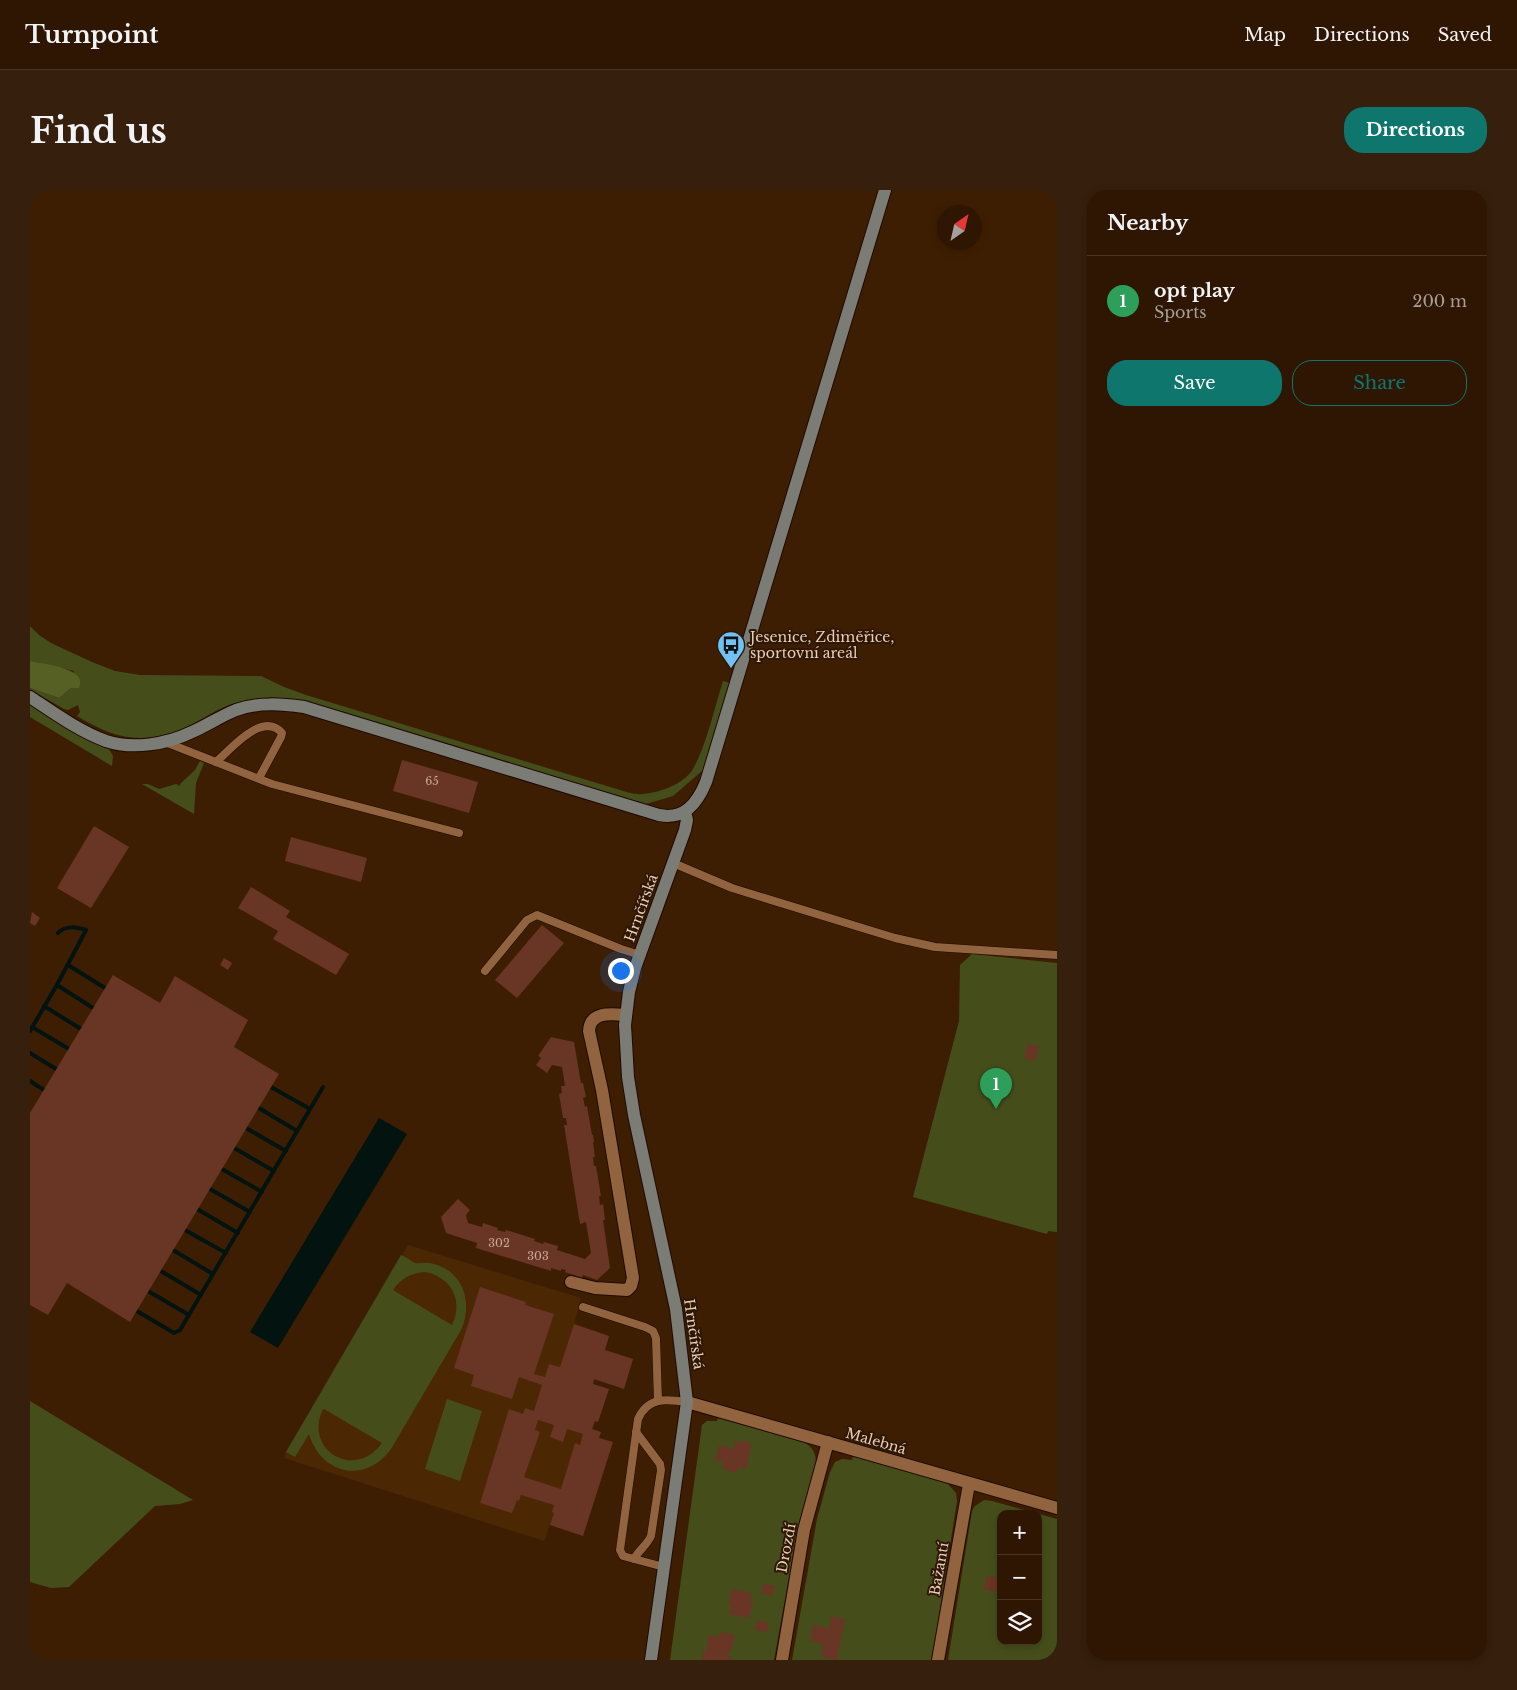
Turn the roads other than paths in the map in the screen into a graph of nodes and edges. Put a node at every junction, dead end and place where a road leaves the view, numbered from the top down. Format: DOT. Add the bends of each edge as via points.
graph roads {
  1 [pos="886,190"];
  2 [pos="30,697"];
  3 [pos="165,742"];
  4 [pos="216,762"];
  5 [pos="259,778"];
  6 [pos="685,812"];
  7 [pos="459,834"];
  8 [pos="673,862"];
  9 [pos="640,955"];
  10 [pos="1057,955"];
  11 [pos="485,972"];
  12 [pos="626,1015"];
  13 [pos="571,1282"];
  14 [pos="583,1307"];
  15 [pos="658,1402"];
  16 [pos="688,1402"];
  17 [pos="636,1432"];
  18 [pos="828,1442"];
  19 [pos="969,1484"];
  20 [pos="1057,1508"];
  21 [pos="634,1559"];
  22 [pos="664,1567"];
  23 [pos="651,1660"];
  24 [pos="782,1660"];
  25 [pos="938,1660"];
  1 -- 6 [label="street" via="709,773 698,799"];
  2 -- 3 [label="street" via="72,724 107,741 139,746"];
  3 -- 4 [label="lane"];
  3 -- 6 [label="street" via="236,710 279,704 304,707 659,815 673,816"];
  4 -- 5 [label="lane"];
  4 -- 5 [label="lane" via="250,732 267,725 274,726 282,733 281,738"];
  5 -- 7 [label="lane"];
  6 -- 8 [label="street, Hrnčířská" via="687,825"];
  8 -- 9 [label="street, Hrnčířská"];
  8 -- 10 [label="lane" via="732,888 895,938 936,947"];
  9 -- 11 [label="lane" via="537,915 528,920"];
  9 -- 12 [label="street, Hrnčířská"];
  12 -- 13 [label="street" via="599,1016 591,1023 589,1031 633,1278 627,1290 594,1288"];
  12 -- 16 [label="street, Hrnčířská" via="626,1052 633,1105 676,1309"];
  14 -- 15 [label="lane" via="653,1331 656,1338"];
  15 -- 16 [label="lane"];
  15 -- 17 [label="lane" via="648,1404 642,1410"];
  16 -- 18 [label="street, Malebná"];
  16 -- 22 [label="street, Hrnčířská"];
  17 -- 21 [label="lane" via="620,1550 623,1556"];
  17 -- 21 [label="lane" via="661,1470 651,1536"];
  18 -- 19 [label="street, Malebná"];
  18 -- 24 [label="street, Drozdí" via="804,1530"];
  19 -- 20 [label="street, Malebná"];
  19 -- 25 [label="street, Bažantí"];
  21 -- 22 [label="lane"];
  22 -- 23 [label="street, Hrnčířská"];
}
